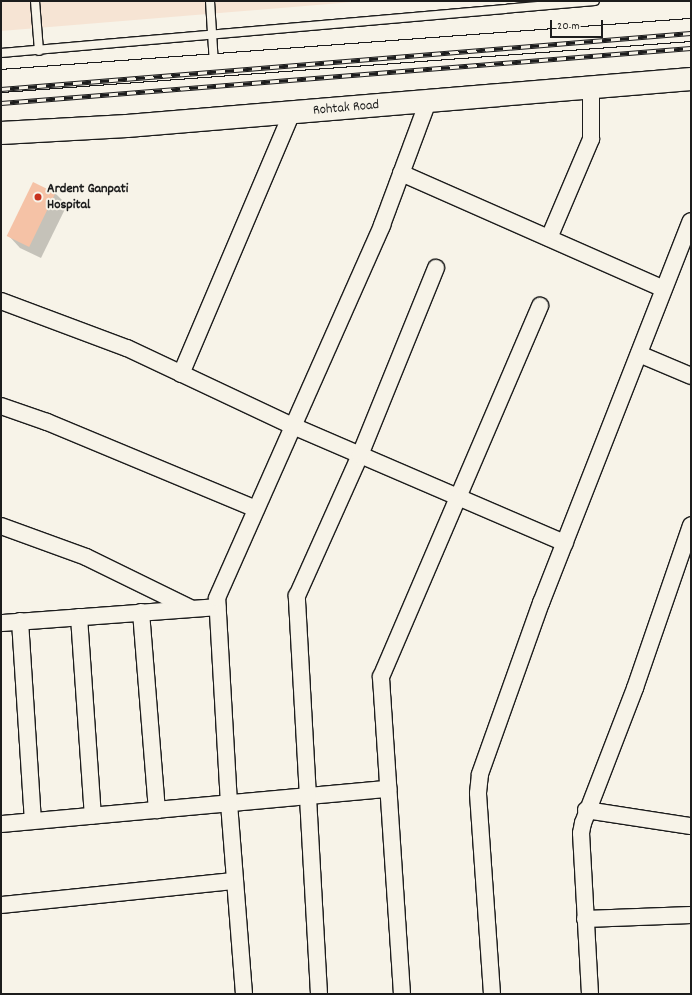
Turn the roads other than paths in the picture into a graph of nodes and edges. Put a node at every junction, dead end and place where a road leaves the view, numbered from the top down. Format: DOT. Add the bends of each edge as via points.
graph roads {
  1 [pos="35,1"];
  2 [pos="210,1"];
  3 [pos="584,1"];
  4 [pos="595,1"];
  5 [pos="691,30"];
  6 [pos="212,35"];
  7 [pos="38,51"];
  8 [pos="1,53"];
  9 [pos="214,66"];
  10 [pos="691,79"];
  11 [pos="1,81"];
  12 [pos="591,87"];
  13 [pos="428,101"];
  14 [pos="292,112"];
  15 [pos="1,133"];
  16 [pos="401,173"];
  17 [pos="691,222"];
  18 [pos="549,238"];
  19 [pos="436,268"];
  20 [pos="664,290"];
  21 [pos="1,301"];
  22 [pos="540,306"];
  23 [pos="639,354"];
  24 [pos="181,374"];
  25 [pos="691,376"];
  26 [pos="1,406"];
  27 [pos="293,426"];
  28 [pos="360,455"];
  29 [pos="457,498"];
  30 [pos="256,509"];
  31 [pos="691,525"];
  32 [pos="1,526"];
  33 [pos="565,543"];
  34 [pos="217,607"];
  35 [pos="192,609"];
  36 [pos="141,612"];
  37 [pos="79,617"];
  38 [pos="20,621"];
  39 [pos="1,623"];
  40 [pos="388,789"];
  41 [pos="308,795"];
  42 [pos="229,804"];
  43 [pos="157,810"];
  44 [pos="586,810"];
  45 [pos="92,816"];
  46 [pos="33,821"];
  47 [pos="1,824"];
  48 [pos="691,826"];
  49 [pos="235,881"];
  50 [pos="1,905"];
  51 [pos="691,916"];
  52 [pos="586,919"];
  53 [pos="244,994"];
  54 [pos="319,994"];
  55 [pos="402,994"];
  56 [pos="492,994"];
  57 [pos="590,994"];
  1 -- 7 [label="lane"];
  2 -- 6 [label="lane"];
  3 -- 4 [label="lane"];
  3 -- 6 [label="lane"];
  5 -- 9 [label="highway"];
  6 -- 7 [label="lane"];
  6 -- 9 [label="lane"];
  7 -- 8 [label="lane"];
  9 -- 11 [label="highway"];
  10 -- 12 [label="highway, Rohtak Road"];
  12 -- 13 [label="highway, Rohtak Road"];
  12 -- 18 [label="street" via="592,139"];
  13 -- 14 [label="highway, Rohtak Road"];
  13 -- 16 [label="street"];
  14 -- 15 [label="highway, Rohtak Road"];
  14 -- 24 [label="street"];
  16 -- 18 [label="street"];
  16 -- 27 [label="street" via="382,225"];
  17 -- 20 [label="street"];
  18 -- 20 [label="street"];
  19 -- 28 [label="street"];
  20 -- 23 [label="street"];
  21 -- 24 [label="street" via="127,348"];
  22 -- 29 [label="street"];
  23 -- 25 [label="street"];
  23 -- 33 [label="street"];
  24 -- 27 [label="street"];
  26 -- 30 [label="street" via="47,422"];
  27 -- 28 [label="street"];
  27 -- 30 [label="street"];
  28 -- 29 [label="street"];
  28 -- 41 [label="street" via="297,596"];
  29 -- 33 [label="street"];
  29 -- 40 [label="street" via="382,670"];
  30 -- 34 [label="street" via="219,592"];
  31 -- 44 [label="street" via="635,688"];
  32 -- 35 [label="street" via="86,557"];
  33 -- 56 [label="street" via="480,774 478,792"];
  34 -- 35 [label="street"];
  34 -- 42 [label="street"];
  35 -- 36 [label="street"];
  36 -- 37 [label="street"];
  36 -- 43 [label="street"];
  37 -- 38 [label="street"];
  37 -- 45 [label="street"];
  38 -- 39 [label="street"];
  38 -- 46 [label="street"];
  40 -- 41 [label="street"];
  40 -- 55 [label="street"];
  41 -- 42 [label="street"];
  41 -- 54 [label="street"];
  42 -- 43 [label="street"];
  42 -- 49 [label="street"];
  43 -- 45 [label="street"];
  44 -- 48 [label="street"];
  44 -- 52 [label="street" via="581,833"];
  45 -- 46 [label="street"];
  46 -- 47 [label="street"];
  49 -- 50 [label="street"];
  49 -- 53 [label="street"];
  51 -- 52 [label="street"];
  52 -- 57 [label="street"];
}
